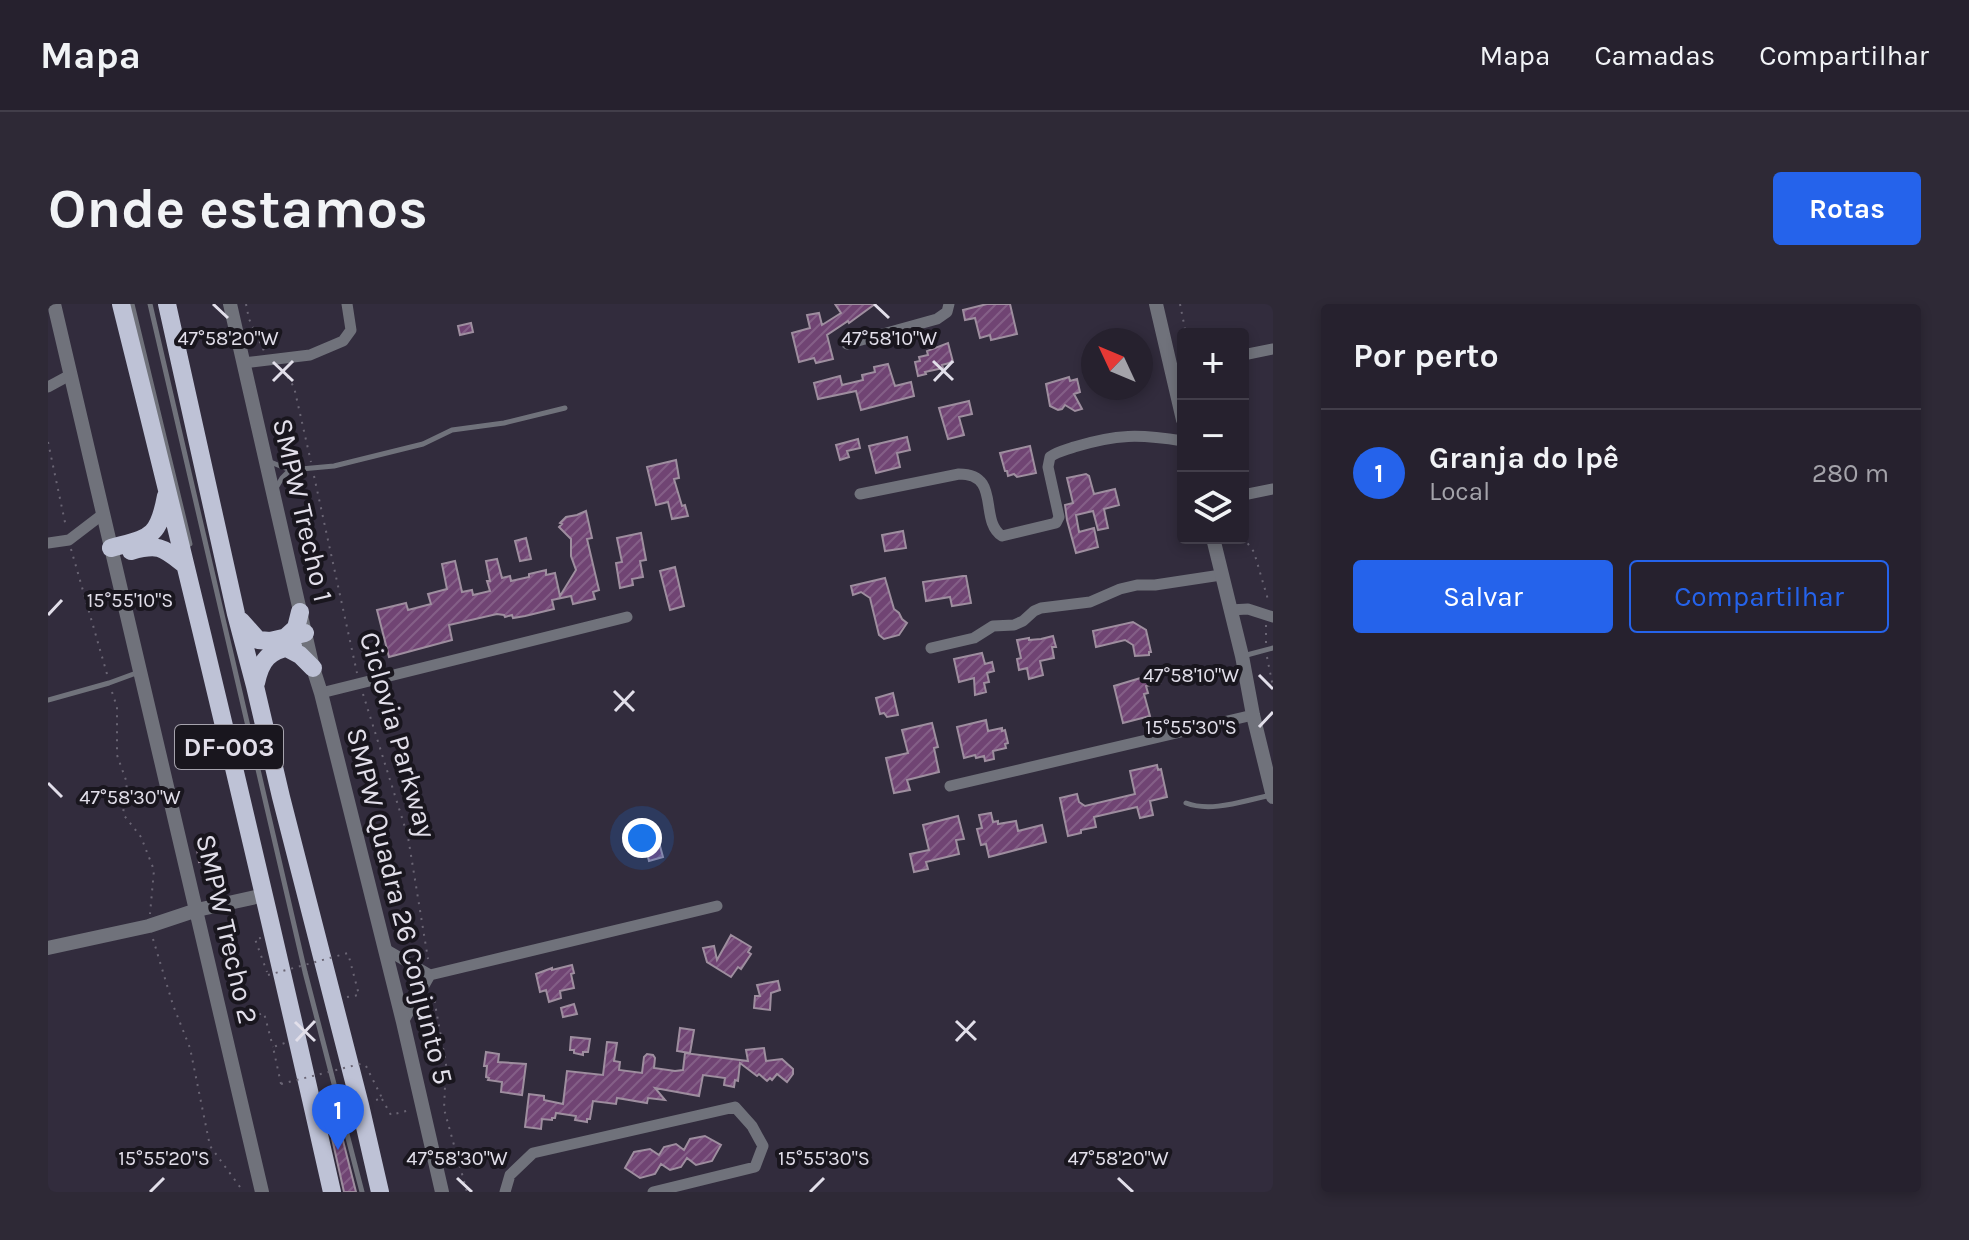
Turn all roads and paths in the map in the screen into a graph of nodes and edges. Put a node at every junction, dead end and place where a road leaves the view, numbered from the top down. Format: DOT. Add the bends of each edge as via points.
graph roads {
  1 [pos="54,304"];
  2 [pos="121,304"];
  3 [pos="132,304"];
  4 [pos="150,304"];
  5 [pos="167,304"];
  6 [pos="230,304"];
  7 [pos="246,304"];
  8 [pos="347,304"];
  9 [pos="949,304"];
  10 [pos="1156,304"];
  11 [pos="1180,304"];
  12 [pos="1185,328"];
  13 [pos="847,344"];
  14 [pos="1273,349"];
  15 [pos="1249,354"];
  16 [pos="272,359"];
  17 [pos="243,363"];
  18 [pos="70,375"];
  19 [pos="1177,383"];
  20 [pos="48,387"];
  21 [pos="565,408"];
  22 [pos="1177,440"];
  23 [pos="48,442"];
  24 [pos="265,459"];
  25 [pos="312,469"];
  26 [pos="290,470"];
  27 [pos="1273,489"];
  28 [pos="168,490"];
  29 [pos="273,493"];
  30 [pos="860,494"];
  31 [pos="1249,494"];
  32 [pos="103,514"];
  33 [pos="69,540"];
  34 [pos="48,543"];
  35 [pos="1214,544"];
  36 [pos="112,552"];
  37 [pos="189,560"];
  38 [pos="1221,575"];
  39 [pos="1230,610"];
  40 [pos="300,612"];
  41 [pos="236,614"];
  42 [pos="627,617"];
  43 [pos="1273,617"];
  44 [pos="306,638"];
  45 [pos="285,643"];
  46 [pos="931,648"];
  47 [pos="1273,648"];
  48 [pos="1242,656"];
  49 [pos="313,668"];
  50 [pos="140,671"];
  51 [pos="109,683"];
  52 [pos="360,683"];
  53 [pos="255,686"];
  54 [pos="321,693"];
  55 [pos="48,700"];
  56 [pos="1253,715"];
  57 [pos="950,786"];
  58 [pos="1273,796"];
  59 [pos="1186,803"];
  60 [pos="258,839"];
  61 [pos="265,895"];
  62 [pos="717,906"];
  63 [pos="197,910"];
  64 [pos="149,926"];
  65 [pos="48,948"];
  66 [pos="385,949"];
  67 [pos="268,975"];
  68 [pos="430,975"];
  69 [pos="333,1000"];
  70 [pos="403,1022"];
  71 [pos="223,1025"];
  72 [pos="297,1040"];
  73 [pos="273,1047"];
  74 [pos="382,1098"];
  75 [pos="360,1105"];
  76 [pos="422,1106"];
  77 [pos="442,1191"];
  78 [pos="241,1192"];
  79 [pos="262,1192"];
  80 [pos="334,1192"];
  81 [pos="362,1192"];
  82 [pos="380,1192"];
  83 [pos="467,1192"];
  84 [pos="505,1192"];
  85 [pos="653,1192"];
  1 -- 18 [label="street, SMPW Trecho 2"];
  2 -- 28 [label="highway, DF-003"];
  3 -- 37 [label="lane"];
  4 -- 81 [label="lane" via="305,972"];
  5 -- 41 [label="highway, DF-003"];
  6 -- 17 [label="street, SMPW Trecho 1"];
  7 -- 16 [label="path, Ciclovia Parkway" via="263,350"];
  8 -- 16 [label="street" via="351,330 343,341 310,355"];
  9 -- 13 [label="street" via="937,319"];
  10 -- 19 [label="street"];
  11 -- 12 [label="path"];
  14 -- 15 [label="street"];
  16 -- 17 [label="street"];
  16 -- 25 [label="path, Ciclovia Parkway" via="294,387"];
  17 -- 24 [label="street, SMPW Trecho 1"];
  18 -- 20 [label="street"];
  18 -- 32 [label="street, SMPW Trecho 2"];
  21 -- 25 [label="lane" via="452,430 423,444"];
  22 -- 30 [label="street" via="1127,435 1056,453 1048,467 1056,523 1002,536 994,529 983,485 972,475"];
  23 -- 33 [label="path"];
  24 -- 26 [label="lane"];
  24 -- 29 [label="street, SMPW Trecho 1"];
  25 -- 26 [label="lane"];
  25 -- 52 [label="path, Ciclovia Parkway"];
  26 -- 29 [label="lane"];
  27 -- 31 [label="street"];
  28 -- 36 [label="highway" via="156,531"];
  28 -- 37 [label="highway, DF-003"];
  29 -- 40 [label="street, SMPW Trecho 1"];
  32 -- 33 [label="street"];
  32 -- 36 [label="street, SMPW Trecho 2"];
  33 -- 34 [label="street"];
  33 -- 51 [label="path"];
  35 -- 38 [label="street"];
  36 -- 37 [label="highway" via="159,547"];
  36 -- 50 [label="street, SMPW Trecho 2"];
  37 -- 61 [label="highway, DF-003"];
  38 -- 39 [label="street"];
  38 -- 46 [label="street" via="1137,585 1090,602 1041,608 1014,625 993,626 974,638"];
  39 -- 43 [label="street"];
  39 -- 48 [label="street"];
  40 -- 44 [label="street, SMPW Trecho 1"];
  40 -- 45 [label="highway"];
  41 -- 45 [label="highway" via="258,640"];
  41 -- 53 [label="highway, DF-003"];
  42 -- 52 [label="street"];
  44 -- 45 [label="highway"];
  44 -- 49 [label="street, SMPW Quadra 26 Conjunto 5"];
  45 -- 49 [label="highway"];
  45 -- 53 [label="highway" via="263,660"];
  47 -- 48 [label="lane"];
  48 -- 56 [label="street"];
  49 -- 54 [label="street, SMPW Quadra 26 Conjunto 5"];
  50 -- 51 [label="lane"];
  50 -- 63 [label="street, SMPW Trecho 2"];
  51 -- 55 [label="lane"];
  51 -- 64 [label="path" via="117,707 117,755 127,783 123,814 141,837 154,870"];
  52 -- 54 [label="street"];
  52 -- 68 [label="path, Ciclovia Parkway" via="408,837"];
  53 -- 69 [label="highway, DF-003"];
  54 -- 66 [label="street, SMPW Quadra 26 Conjunto 5"];
  56 -- 57 [label="street"];
  56 -- 58 [label="street"];
  58 -- 59 [label="lane" via="1210,808"];
  60 -- 80 [label="lane"];
  61 -- 63 [label="street"];
  61 -- 72 [label="highway, DF-003"];
  62 -- 68 [label="street"];
  63 -- 64 [label="street"];
  63 -- 71 [label="street, SMPW Trecho 2"];
  64 -- 65 [label="street"];
  64 -- 78 [label="path" via="190,1048 210,1146"];
  66 -- 68 [label="street"];
  66 -- 70 [label="street, SMPW Quadra 26 Conjunto 5"];
  67 -- 69 [label="path, bridge" via="348,953 359,995"];
  68 -- 70 [label="street"];
  68 -- 83 [label="path, Ciclovia Parkway" via="446,1064 444,1109"];
  69 -- 75 [label="highway, DF-003"];
  70 -- 76 [label="street, SMPW Quadra 26 Conjunto 5"];
  71 -- 73 [label="path" via="264,1013"];
  71 -- 79 [label="street, SMPW Trecho 2"];
  72 -- 73 [label="path"];
  72 -- 80 [label="highway, DF-003"];
  73 -- 74 [label="path, bridge" via="281,1084 364,1063"];
  74 -- 75 [label="path"];
  74 -- 76 [label="path" via="391,1115"];
  75 -- 82 [label="highway, DF-003"];
  76 -- 77 [label="street, SMPW Quadra 26 Conjunto 5"];
  84 -- 85 [label="street" via="510,1175 533,1153 735,1107 763,1146 755,1167"];
}
